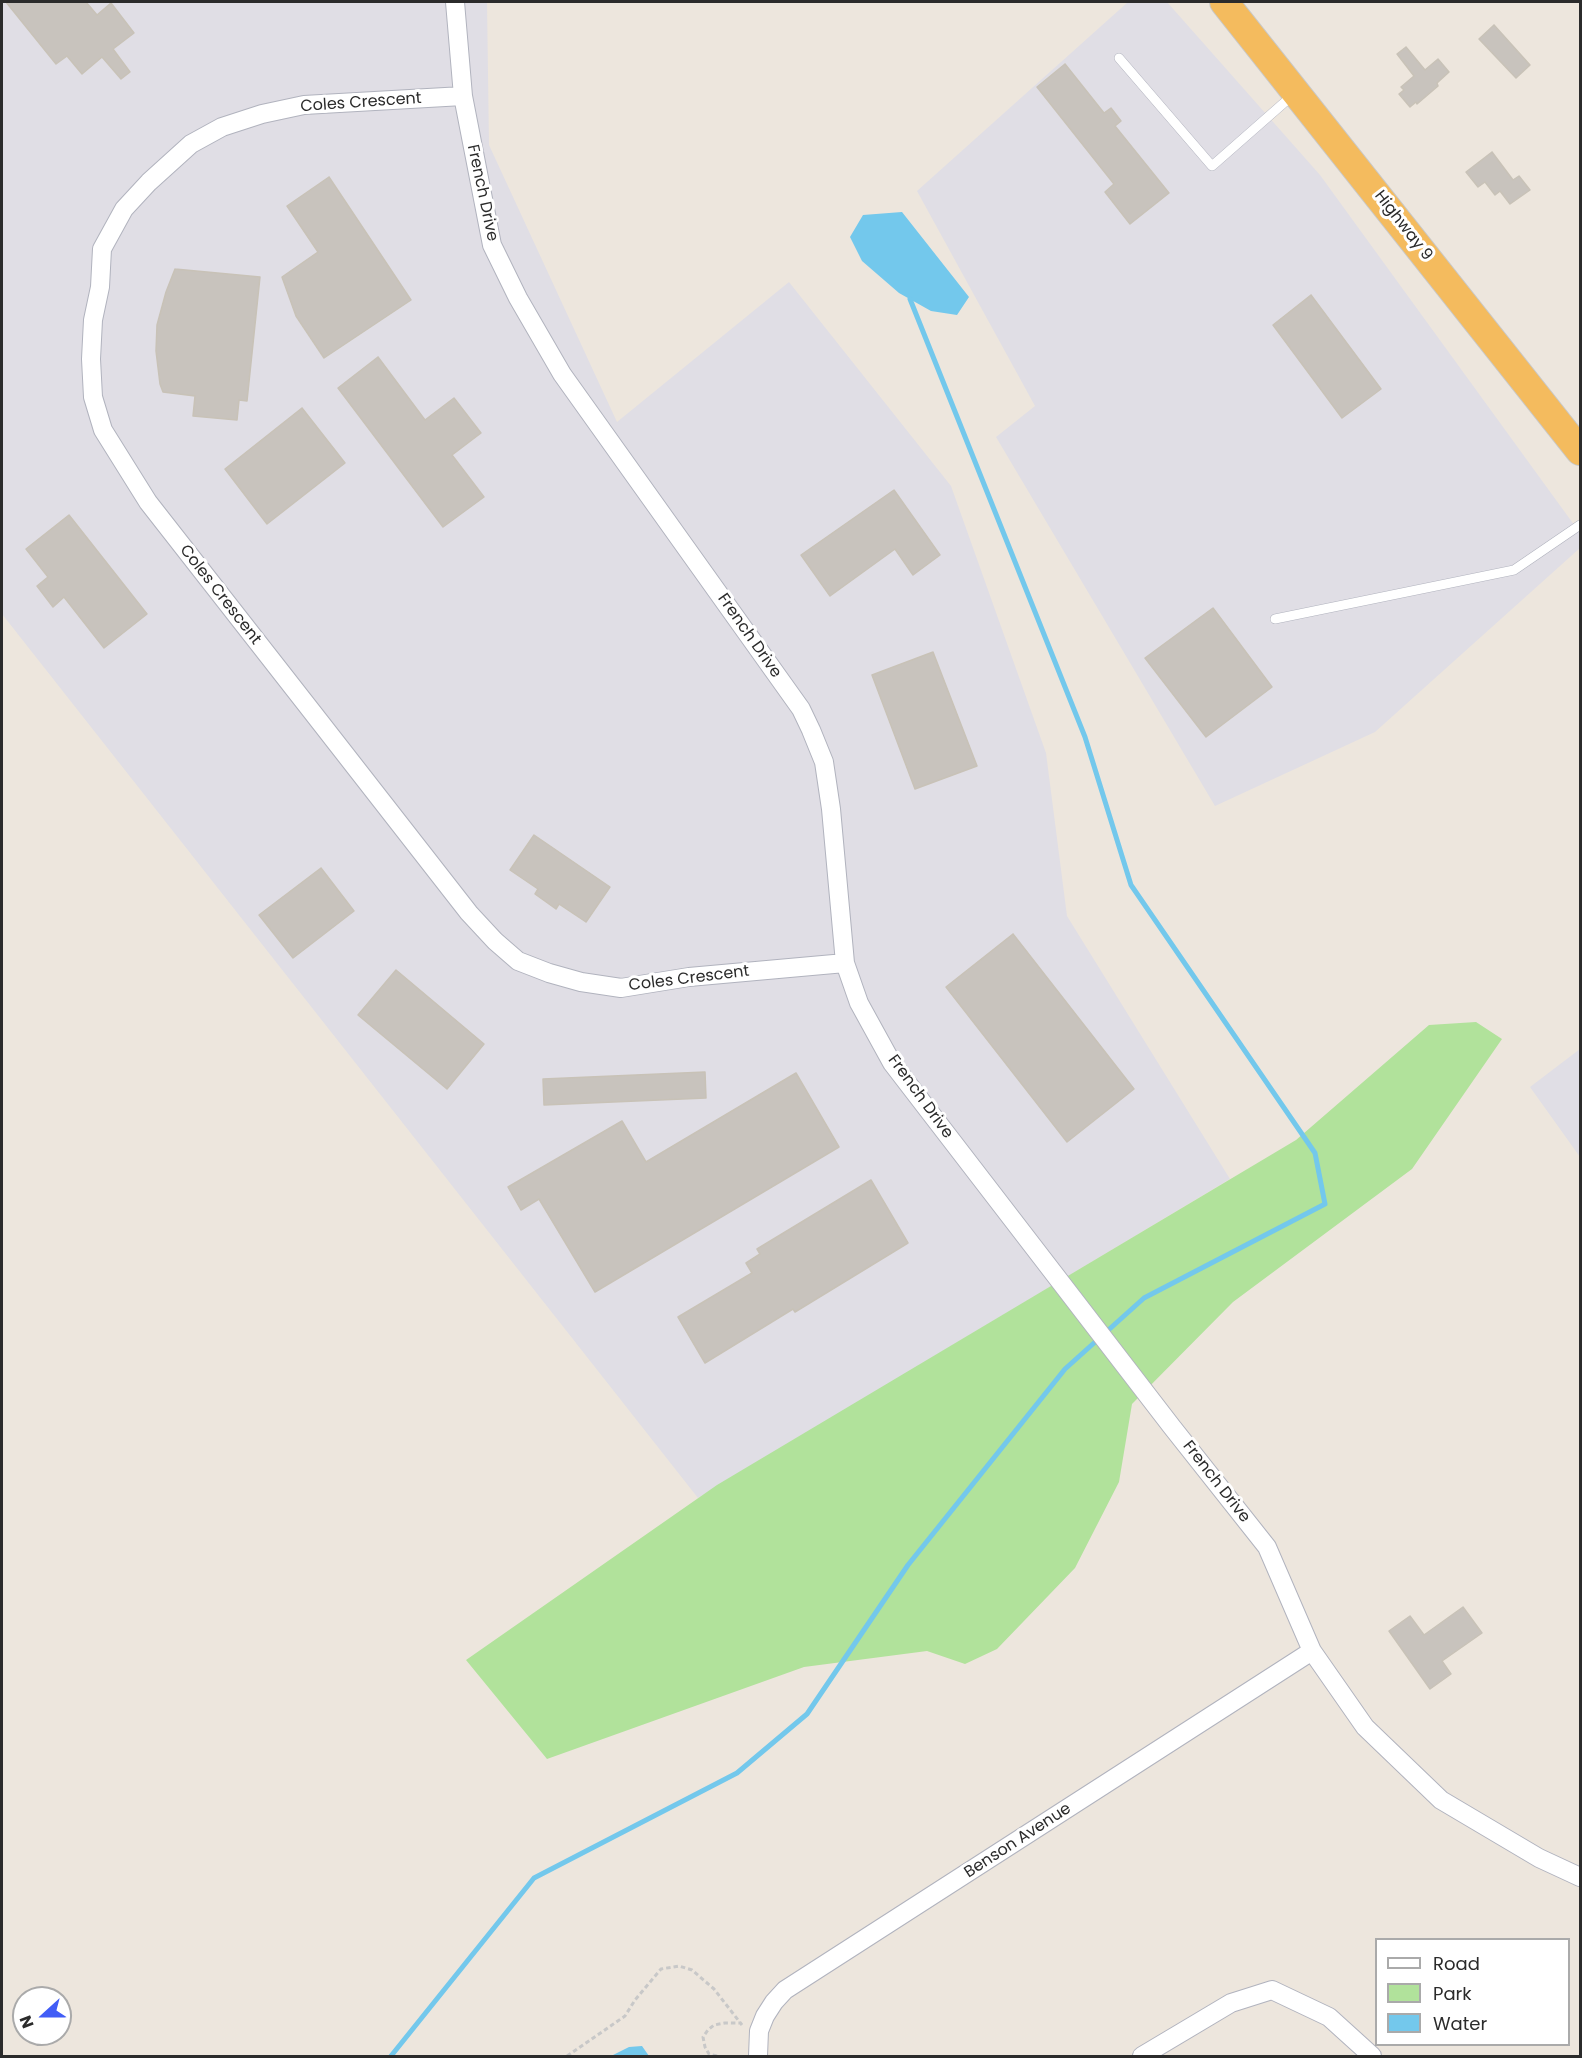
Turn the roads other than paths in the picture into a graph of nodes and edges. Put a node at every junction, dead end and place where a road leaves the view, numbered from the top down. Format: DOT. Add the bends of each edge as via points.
graph roads {
  1 [pos="455,2"];
  2 [pos="1224,2"];
  3 [pos="1119,58"];
  4 [pos="1296,93"];
  5 [pos="463,96"];
  6 [pos="1581,452"];
  7 [pos="1581,525"];
  8 [pos="1275,619"];
  9 [pos="845,963"];
  10 [pos="1312,1651"];
  11 [pos="1581,1877"];
  12 [pos="758,2056"];
  13 [pos="1142,2056"];
  14 [pos="1372,2056"];
  1 -- 5 [label="street, French Drive"];
  2 -- 4 [label="highway, Highway 9"];
  3 -- 4 [label="lane" via="1212,166"];
  4 -- 6 [label="highway, Highway 9"];
  5 -- 9 [label="street, French Drive" via="492,245 518,298 562,374 801,709 811,730 824,762 831,809"];
  5 -- 9 [label="street, Coles Crescent" via="304,105 262,114 222,127 191,144 150,182 124,209 102,249 91,359 93,397 103,430 148,502 291,685 470,913 518,961 582,982 621,988 689,976"];
  7 -- 8 [label="lane" via="1514,570"];
  9 -- 10 [label="street, French Drive" via="860,1003 892,1064 1267,1547"];
  10 -- 11 [label="street, French Drive" via="1365,1726 1441,1800 1539,1858"];
  10 -- 12 [label="street, Benson Avenue" via="785,1990 765,2016"];
  13 -- 14 [label="street" via="1231,2003 1272,1990 1329,2017"];
}
